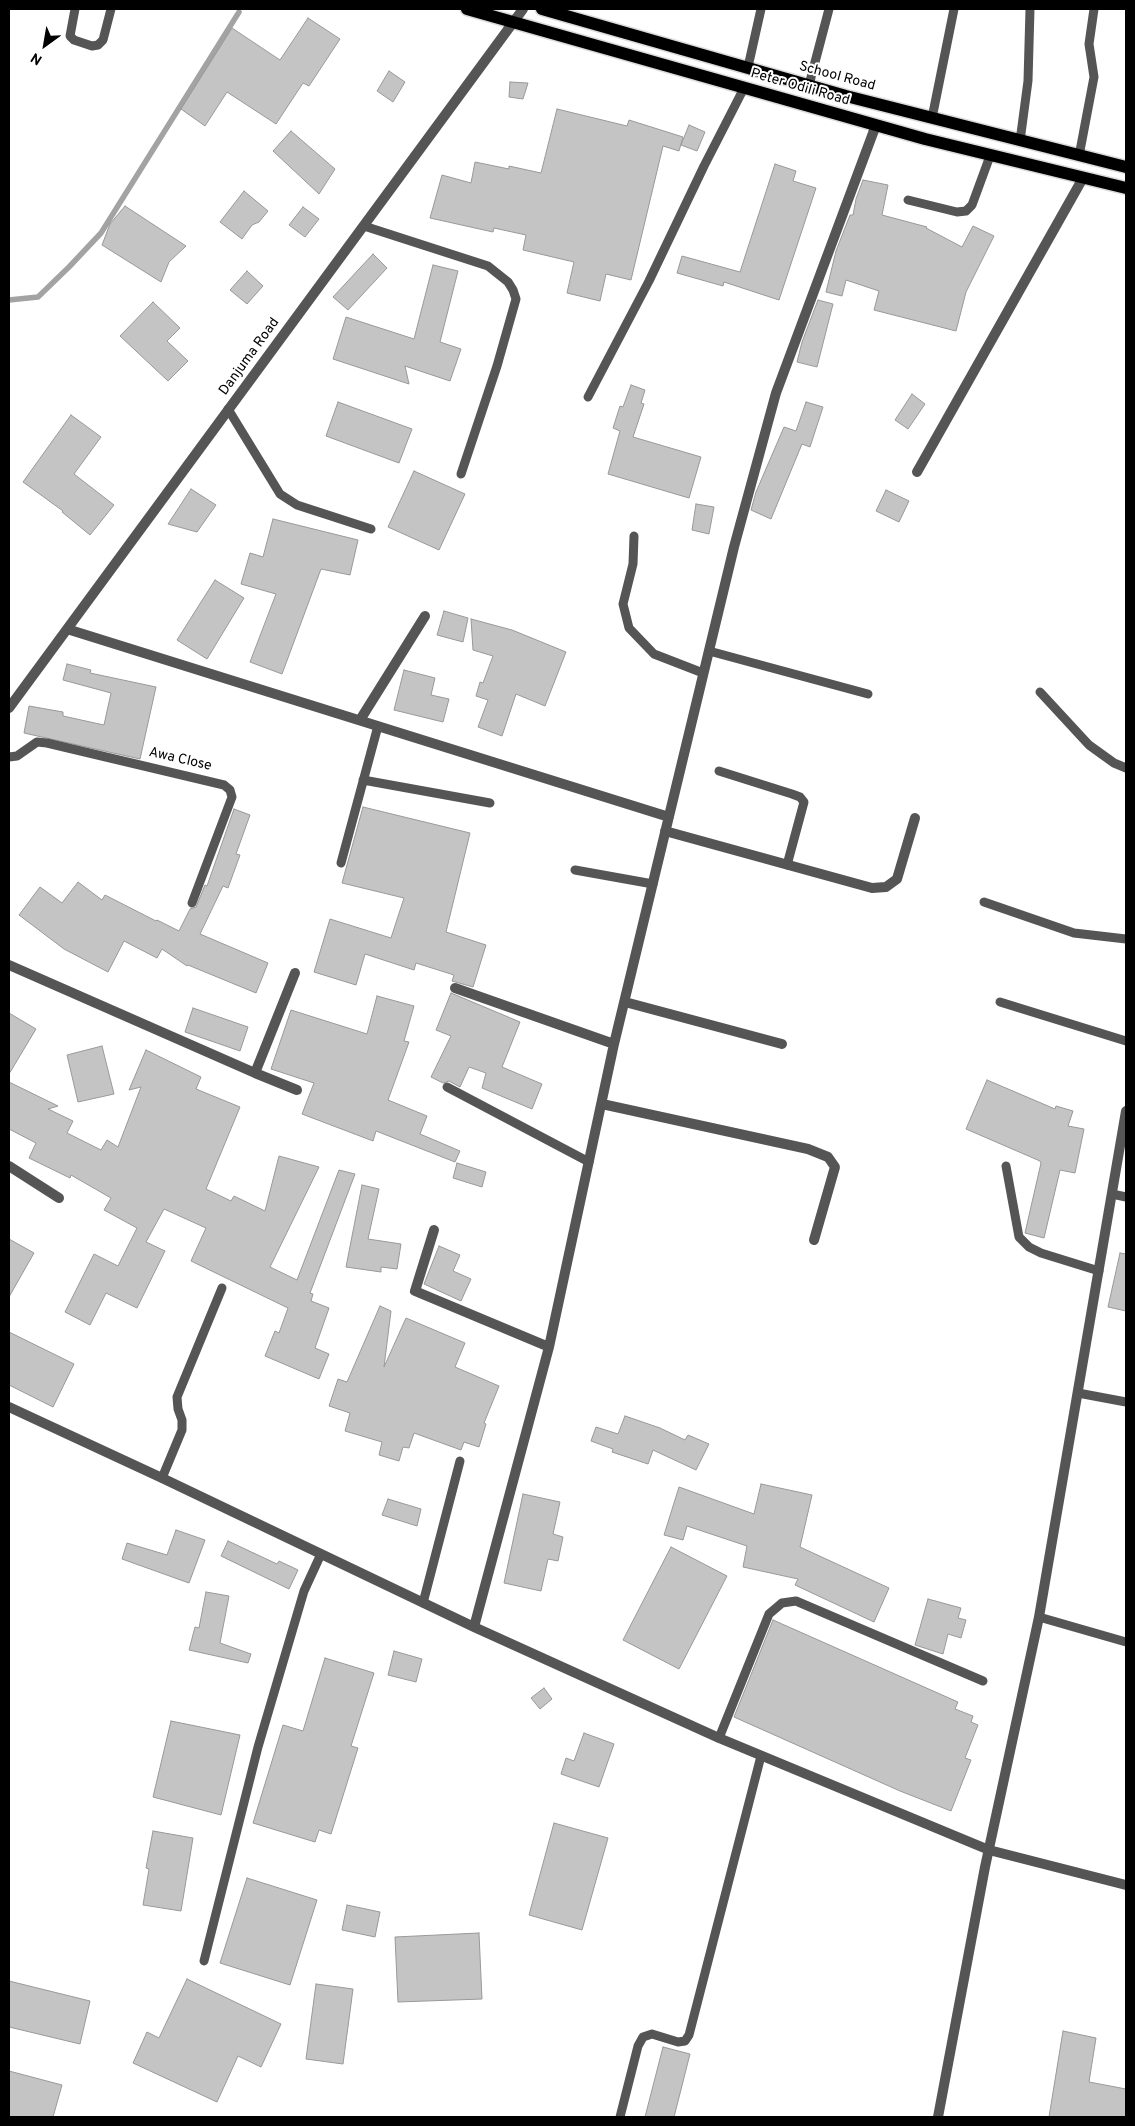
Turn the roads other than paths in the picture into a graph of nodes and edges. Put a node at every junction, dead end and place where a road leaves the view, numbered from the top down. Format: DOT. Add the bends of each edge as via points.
graph roads {
  1 [pos="75,9"];
  2 [pos="111,9"];
  3 [pos="467,9"];
  4 [pos="524,9"];
  5 [pos="542,9"];
  6 [pos="761,9"];
  7 [pos="829,9"];
  8 [pos="954,9"];
  9 [pos="1030,9"];
  10 [pos="1094,9"];
  11 [pos="513,22"];
  12 [pos="748,68"];
  13 [pos="809,85"];
  14 [pos="744,88"];
  15 [pos="932,118"];
  16 [pos="876,125"];
  17 [pos="1020,141"];
  18 [pos="990,156"];
  19 [pos="1079,156"];
  20 [pos="1126,167"];
  21 [pos="1083,178"];
  22 [pos="1126,188"];
  23 [pos="908,200"];
  24 [pos="364,226"];
  25 [pos="588,397"];
  26 [pos="228,409"];
  27 [pos="917,472"];
  28 [pos="461,474"];
  29 [pos="371,529"];
  30 [pos="634,536"];
  31 [pos="425,616"];
  32 [pos="67,629"];
  33 [pos="709,651"];
  34 [pos="703,673"];
  35 [pos="1040,692"];
  36 [pos="868,694"];
  37 [pos="9,708"];
  38 [pos="360,720"];
  39 [pos="378,726"];
  40 [pos="9,757"];
  41 [pos="1126,768"];
  42 [pos="719,770"];
  43 [pos="364,780"];
  44 [pos="490,803"];
  45 [pos="669,817"];
  46 [pos="915,818"];
  47 [pos="665,831"];
  48 [pos="341,863"];
  49 [pos="787,865"];
  50 [pos="575,870"];
  51 [pos="653,884"];
  52 [pos="984,902"];
  53 [pos="192,903"];
  54 [pos="1126,939"];
  55 [pos="9,965"];
  56 [pos="295,973"];
  57 [pos="455,988"];
  58 [pos="625,1002"];
  59 [pos="1000,1002"];
  60 [pos="1126,1041"];
  61 [pos="614,1044"];
  62 [pos="782,1044"];
  63 [pos="255,1073"];
  64 [pos="447,1087"];
  65 [pos="297,1090"];
  66 [pos="602,1104"];
  67 [pos="1126,1111"];
  68 [pos="589,1162"];
  69 [pos="9,1166"];
  70 [pos="1006,1166"];
  71 [pos="1112,1194"];
  72 [pos="1126,1197"];
  73 [pos="59,1198"];
  74 [pos="434,1230"];
  75 [pos="814,1240"];
  76 [pos="1099,1272"];
  77 [pos="222,1288"];
  78 [pos="549,1347"];
  79 [pos="1078,1393"];
  80 [pos="1126,1402"];
  81 [pos="9,1407"];
  82 [pos="460,1461"];
  83 [pos="162,1478"];
  84 [pos="321,1554"];
  85 [pos="424,1603"];
  86 [pos="1039,1617"];
  87 [pos="474,1627"];
  88 [pos="1126,1642"];
  89 [pos="984,1681"];
  90 [pos="719,1738"];
  91 [pos="761,1756"];
  92 [pos="989,1850"];
  93 [pos="1126,1885"];
  94 [pos="204,1961"];
  95 [pos="620,2117"];
  96 [pos="938,2117"];
  1 -- 2 [label="lane" via="70,36 92,46 103,40"];
  3 -- 11 [label="main road, Peter Odili Road"];
  4 -- 11 [label="street, Danjuma Road"];
  5 -- 12 [label="main road, School Road"];
  6 -- 12 [label="lane"];
  7 -- 13 [label="lane"];
  8 -- 15 [label="lane"];
  9 -- 17 [label="lane" via="1028,81"];
  10 -- 19 [label="lane" via="1089,44 1094,77"];
  11 -- 14 [label="main road, Peter Odili Road"];
  11 -- 24 [label="street, Danjuma Road"];
  12 -- 13 [label="main road, School Road"];
  13 -- 15 [label="main road, School Road"];
  14 -- 16 [label="main road, Peter Odili Road"];
  14 -- 25 [label="lane"];
  15 -- 17 [label="main road, School Road"];
  16 -- 18 [label="main road, Peter Odili Road"];
  16 -- 33 [label="street" via="776,393"];
  17 -- 19 [label="main road, School Road"];
  18 -- 21 [label="main road, Peter Odili Road"];
  18 -- 23 [label="lane" via="972,205 966,210 957,212"];
  19 -- 20 [label="main road, School Road"];
  21 -- 22 [label="main road, Peter Odili Road"];
  21 -- 27 [label="street"];
  24 -- 26 [label="street, Danjuma Road"];
  24 -- 28 [label="lane" via="488,266 513,290 516,299"];
  26 -- 29 [label="lane" via="280,494 297,505"];
  26 -- 32 [label="street, Danjuma Road"];
  30 -- 34 [label="lane" via="633,564 623,604 629,628 654,654"];
  31 -- 38 [label="street"];
  32 -- 37 [label="street, Danjuma Road"];
  32 -- 38 [label="street"];
  33 -- 34 [label="street"];
  33 -- 36 [label="lane"];
  34 -- 45 [label="street"];
  35 -- 41 [label="lane" via="1089,746"];
  38 -- 39 [label="street"];
  39 -- 43 [label="lane"];
  39 -- 45 [label="street"];
  40 -- 53 [label="lane, Awa Close" via="17,756 37,742 47,743 224,785 232,797"];
  42 -- 49 [label="lane" via="800,797 804,802"];
  43 -- 44 [label="lane"];
  43 -- 48 [label="lane"];
  45 -- 47 [label="street"];
  46 -- 49 [label="street" via="897,879 886,887 872,888"];
  47 -- 49 [label="street"];
  47 -- 51 [label="street"];
  50 -- 51 [label="lane"];
  51 -- 58 [label="street"];
  52 -- 54 [label="lane" via="1074,933"];
  55 -- 63 [label="street"];
  56 -- 63 [label="street"];
  57 -- 61 [label="street"];
  58 -- 61 [label="street"];
  58 -- 62 [label="street"];
  59 -- 60 [label="lane"];
  61 -- 66 [label="street"];
  63 -- 65 [label="street"];
  64 -- 68 [label="lane"];
  66 -- 68 [label="street"];
  66 -- 75 [label="street" via="808,1149 828,1157 835,1167"];
  67 -- 71 [label="street"];
  68 -- 78 [label="street"];
  69 -- 73 [label="street"];
  70 -- 76 [label="lane" via="1018,1237 1041,1253"];
  71 -- 72 [label="lane"];
  71 -- 76 [label="street"];
  74 -- 78 [label="street" via="415,1291"];
  76 -- 79 [label="street"];
  77 -- 83 [label="lane" via="177,1397 182,1430"];
  78 -- 87 [label="street"];
  79 -- 80 [label="lane"];
  79 -- 86 [label="street"];
  81 -- 83 [label="street"];
  82 -- 85 [label="lane"];
  83 -- 84 [label="street"];
  84 -- 85 [label="street"];
  84 -- 94 [label="lane" via="304,1591 258,1748"];
  85 -- 87 [label="street"];
  86 -- 88 [label="lane"];
  86 -- 92 [label="street"];
  87 -- 90 [label="street"];
  89 -- 90 [label="lane" via="796,1601 782,1603 769,1614"];
  90 -- 91 [label="street"];
  91 -- 92 [label="street"];
  91 -- 95 [label="lane" via="689,2034 685,2041 678,2042 652,2034 644,2038 638,2046"];
  92 -- 93 [label="street"];
  92 -- 96 [label="street"];
}
